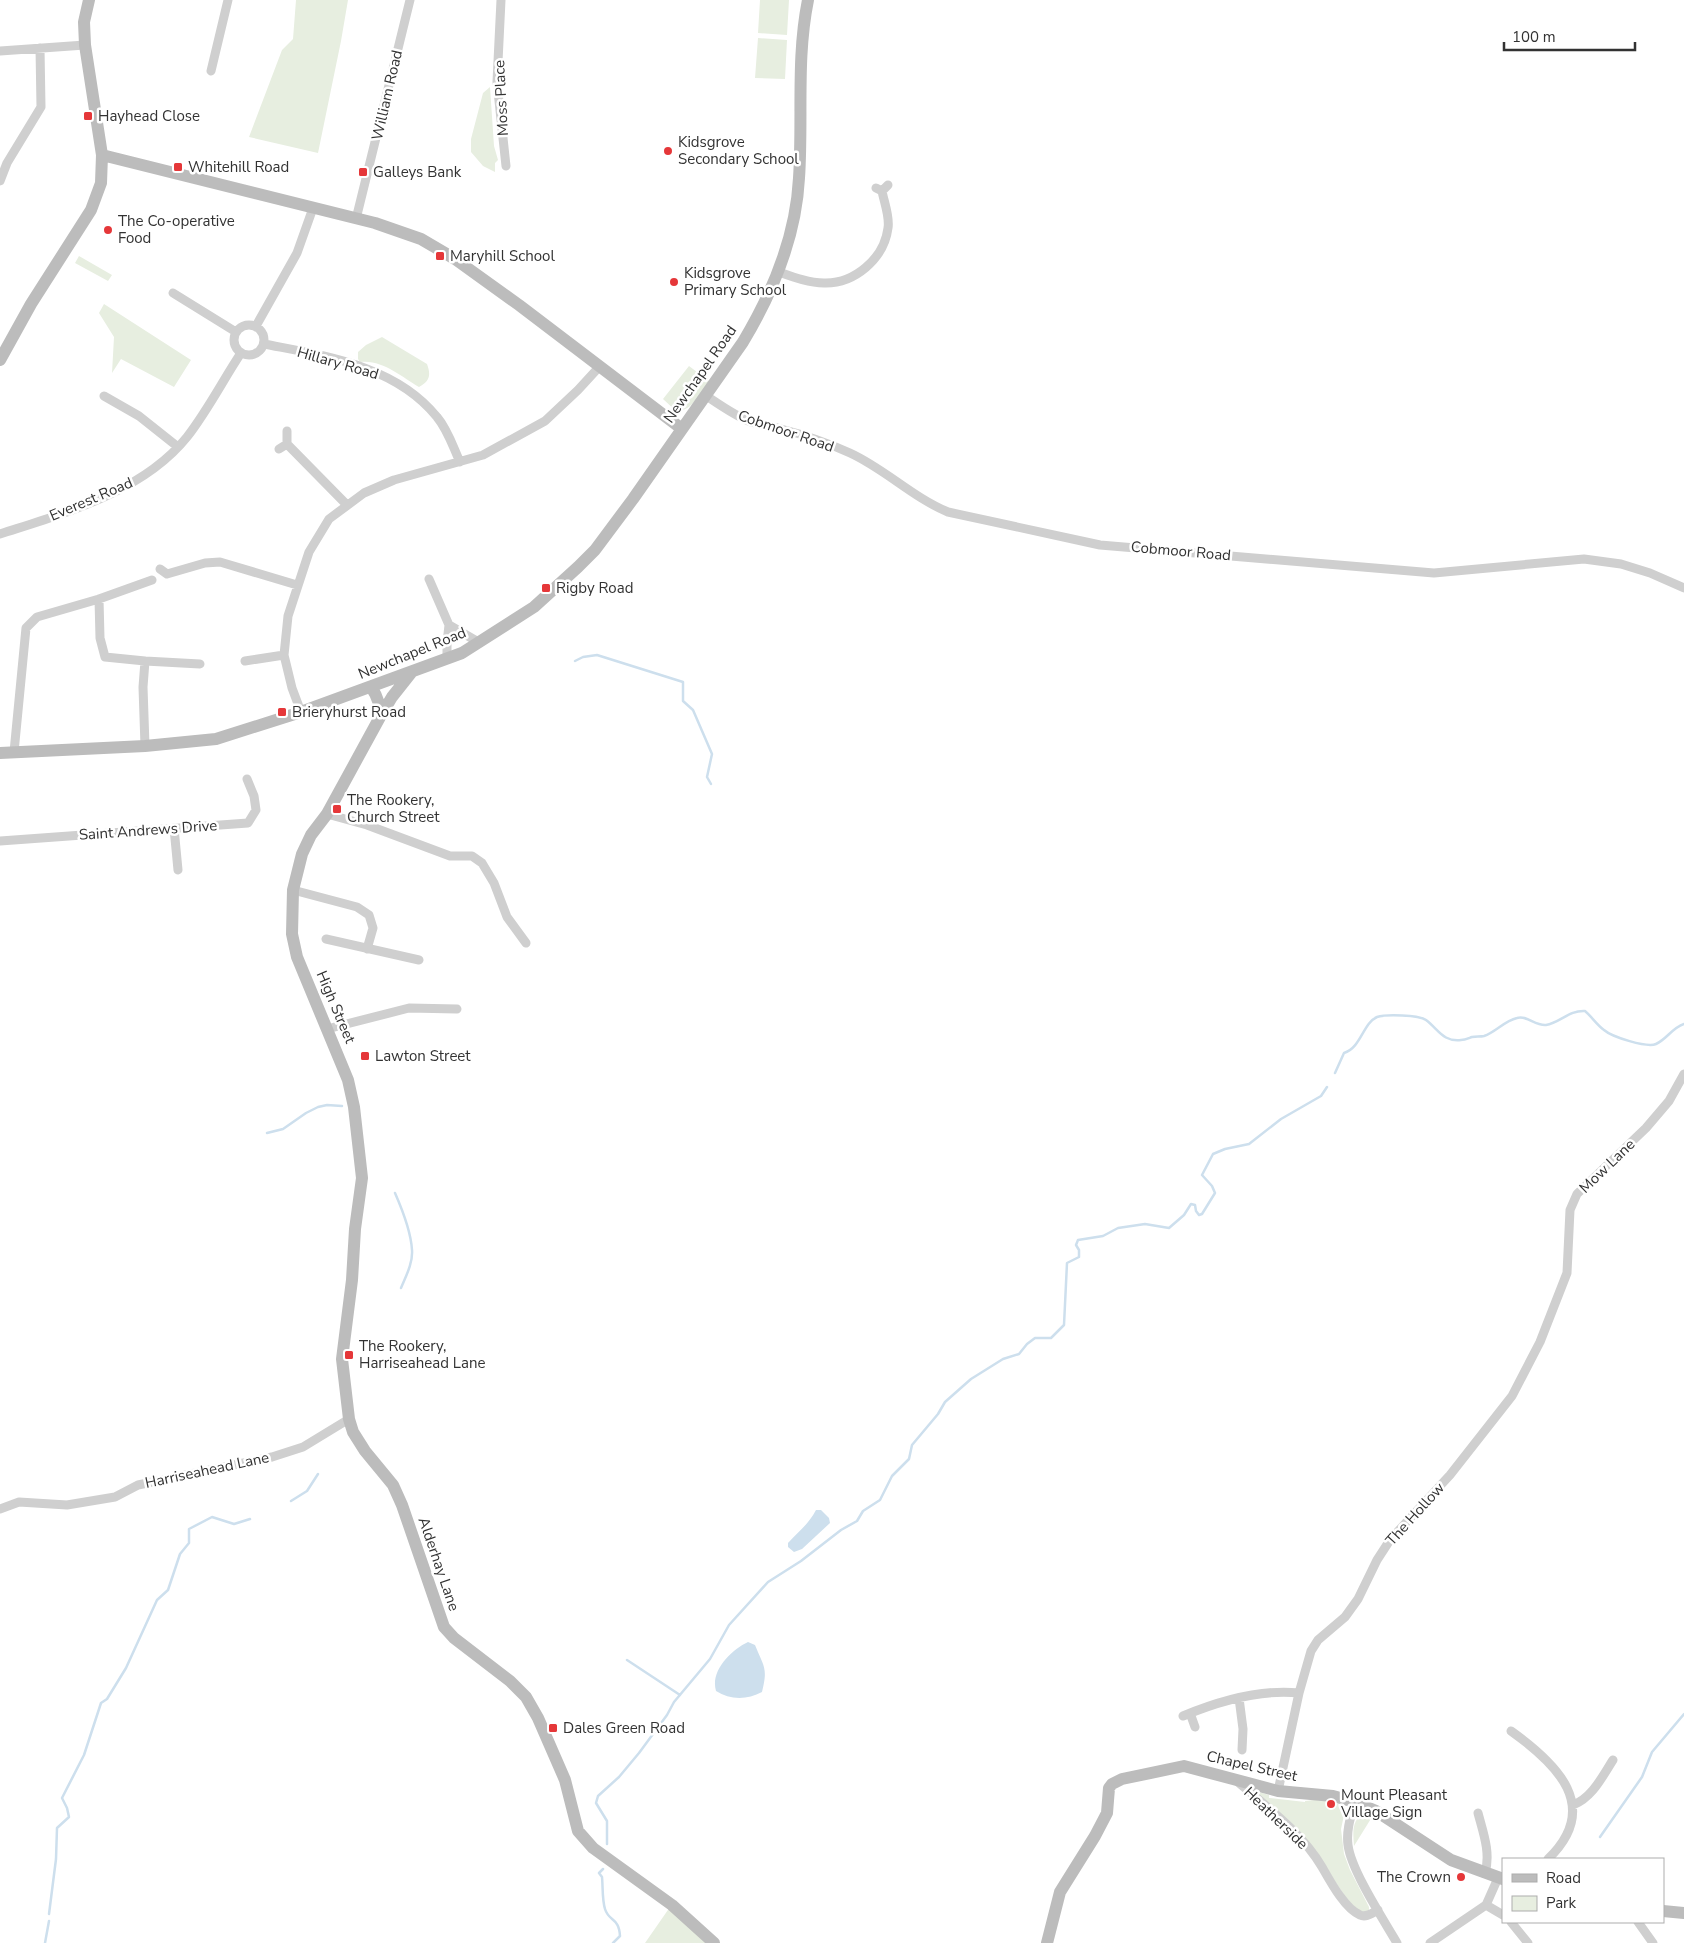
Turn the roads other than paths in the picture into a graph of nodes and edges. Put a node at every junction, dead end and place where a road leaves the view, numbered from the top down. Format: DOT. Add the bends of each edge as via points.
graph roads {
  1 [pos="89,0"];
  2 [pos="228,0"];
  3 [pos="410,0"];
  4 [pos="501,0"];
  5 [pos="808,0"];
  6 [pos="85,45"];
  7 [pos="40,48"];
  8 [pos="0,51"];
  9 [pos="211,71"];
  10 [pos="102,155"];
  11 [pos="4,161"];
  12 [pos="506,166"];
  13 [pos="0,181"];
  14 [pos="882,188"];
  15 [pos="313,208"];
  16 [pos="356,219"];
  17 [pos="779,272"];
  18 [pos="173,293"];
  19 [pos="256,326"];
  20 [pos="236,332"];
  21 [pos="264,344"];
  22 [pos="241,353"];
  23 [pos="0,360"];
  24 [pos="600,366"];
  25 [pos="705,395"];
  26 [pos="104,396"];
  27 [pos="682,430"];
  28 [pos="286,431"];
  29 [pos="178,447"];
  30 [pos="460,462"];
  31 [pos="347,505"];
  32 [pos="0,534"];
  33 [pos="160,569"];
  34 [pos="428,579"];
  35 [pos="152,580"];
  36 [pos="297,586"];
  37 [pos="1684,588"];
  38 [pos="99,599"];
  39 [pos="449,625"];
  40 [pos="480,643"];
  41 [pos="284,655"];
  42 [pos="447,659"];
  43 [pos="145,661"];
  44 [pos="245,661"];
  45 [pos="200,664"];
  46 [pos="413,671"];
  47 [pos="371,687"];
  48 [pos="301,712"];
  49 [pos="380,717"];
  50 [pos="145,746"];
  51 [pos="14,752"];
  52 [pos="0,753"];
  53 [pos="247,779"];
  54 [pos="327,814"];
  55 [pos="174,828"];
  56 [pos="0,841"];
  57 [pos="178,870"];
  58 [pos="293,890"];
  59 [pos="326,939"];
  60 [pos="526,943"];
  61 [pos="367,949"];
  62 [pos="418,960"];
  63 [pos="456,1009"];
  64 [pos="327,1029"];
  65 [pos="1684,1074"];
  66 [pos="1567,1273"];
  67 [pos="349,1419"];
  68 [pos="0,1509"];
  69 [pos="1300,1693"];
  70 [pos="1239,1698"];
  71 [pos="1195,1727"];
  72 [pos="1511,1731"];
  73 [pos="1242,1750"];
  74 [pos="1613,1760"];
  75 [pos="1234,1778"];
  76 [pos="1278,1791"];
  77 [pos="1355,1802"];
  78 [pos="1573,1805"];
  79 [pos="1478,1813"];
  80 [pos="1549,1858"];
  81 [pos="1485,1873"];
  82 [pos="1500,1879"];
  83 [pos="1486,1905"];
  84 [pos="1378,1910"];
  85 [pos="1664,1911"];
  86 [pos="1684,1913"];
  87 [pos="1502,1914"];
  88 [pos="1512,1923"];
  89 [pos="1639,1923"];
  90 [pos="714,1943"];
  91 [pos="1047,1943"];
  92 [pos="1397,1943"];
  93 [pos="1430,1943"];
  94 [pos="1528,1943"];
  95 [pos="1653,1943"];
  1 -- 6 [label="street" via="84,22"];
  2 -- 9 [label="street"];
  3 -- 16 [label="street, William Road"];
  4 -- 12 [label="street, Moss Place" via="497,82"];
  5 -- 17 [label="street, Newchapel Road" via="800,72 799,180 793,224"];
  6 -- 7 [label="street"];
  6 -- 10 [label="street"];
  7 -- 8 [label="street"];
  7 -- 11 [label="street" via="41,107"];
  10 -- 15 [label="street"];
  10 -- 23 [label="street" via="101,183 91,210 31,304"];
  11 -- 13 [label="street"];
  14 -- 17 [label="street" via="888,228 883,246 866,268 845,280 822,284"];
  15 -- 16 [label="street"];
  15 -- 19 [label="street" via="297,253"];
  16 -- 24 [label="street" via="421,239 455,259"];
  17 -- 25 [label="street, Newchapel Road" via="757,319"];
  18 -- 20 [label="street"];
  19 -- 20 [label="street" via="243,326"];
  19 -- 21 [label="street" via="262,333"];
  20 -- 22 [label="street" via="234,343"];
  21 -- 22 [label="street" via="255,354"];
  21 -- 30 [label="street, Hillary Road" via="374,371 403,386 438,418"];
  22 -- 29 [label="street, Everest Road" via="207,410"];
  24 -- 27 [label="street"];
  24 -- 30 [label="street" via="545,422 483,455"];
  25 -- 27 [label="street, Newchapel Road"];
  25 -- 37 [label="street, Cobmoor Road" via="752,422 817,439 850,453 948,512 1100,545 1434,573 1584,559 1621,564"];
  26 -- 29 [label="street" via="139,416"];
  27 -- 40 [label="street, Newchapel Road" via="609,533 578,567 534,606"];
  28 -- 31 [label="street" via="283,447"];
  29 -- 32 [label="street, Everest Road" via="158,467 115,492"];
  30 -- 31 [label="street" via="394,480 364,493"];
  31 -- 36 [label="street" via="329,519 318,534"];
  33 -- 36 [label="street" via="168,574 220,562"];
  34 -- 39 [label="street"];
  35 -- 38 [label="street"];
  36 -- 41 [label="street" via="288,616"];
  38 -- 43 [label="street" via="100,638 105,657"];
  38 -- 51 [label="street" via="37,617 26,628"];
  39 -- 40 [label="street"];
  39 -- 42 [label="street"];
  40 -- 42 [label="street, Newchapel Road"];
  41 -- 44 [label="street"];
  41 -- 48 [label="street"];
  42 -- 46 [label="street, Newchapel Road"];
  43 -- 45 [label="street"];
  43 -- 50 [label="street"];
  46 -- 47 [label="street, Newchapel Road"];
  46 -- 49 [label="street, High Street"];
  47 -- 48 [label="street, Newchapel Road"];
  47 -- 49 [label="street" via="380,706"];
  48 -- 50 [label="street, Newchapel Road" via="216,739"];
  49 -- 54 [label="street, High Street"];
  50 -- 51 [label="street, Newchapel Road"];
  51 -- 52 [label="street, Newchapel Road"];
  53 -- 55 [label="street, Saint Andrews Drive" via="256,810 248,823"];
  54 -- 58 [label="street, High Street" via="302,854"];
  54 -- 60 [label="street" via="367,825 450,856 472,856 482,862 507,917"];
  55 -- 56 [label="street, Saint Andrews Drive"];
  55 -- 57 [label="street"];
  58 -- 61 [label="street" via="357,907 369,915 373,928"];
  58 -- 64 [label="street, High Street" via="295,950"];
  59 -- 61 [label="street"];
  61 -- 62 [label="street"];
  63 -- 64 [label="street" via="409,1008"];
  64 -- 67 [label="street, High Street" via="348,1080 362,1178 342,1359"];
  65 -- 66 [label="street, Mow Lane" via="1669,1101 1646,1128 1577,1194 1570,1210"];
  66 -- 69 [label="street, The Hollow" via="1540,1342 1512,1396 1450,1475 1390,1540 1345,1618 1318,1640 1311,1651"];
  67 -- 68 [label="street, Harriseahead Lane" via="303,1447 272,1457 138,1485 114,1496 67,1505 19,1502"];
  67 -- 90 [label="street, Alderhay Lane" via="365,1451 393,1485 444,1627 510,1681 526,1697 538,1718 565,1780 578,1831 593,1848 672,1905"];
  69 -- 70 [label="street" via="1281,1691"];
  69 -- 76 [label="street, The Hollow"];
  70 -- 71 [label="street" via="1186,1715"];
  70 -- 73 [label="street"];
  72 -- 78 [label="street" via="1538,1750 1551,1764"];
  74 -- 78 [label="street" via="1589,1795"];
  75 -- 76 [label="street, Chapel Street"];
  75 -- 84 [label="street, Heatherside" via="1297,1836 1318,1861 1331,1885 1358,1914 1366,1916"];
  75 -- 91 [label="street, Chapel Street" via="1184,1766 1112,1784 1107,1813 1060,1892"];
  76 -- 77 [label="street, Chapel Street" via="1333,1796"];
  77 -- 81 [label="street, Chapel Street" via="1376,1810 1451,1860"];
  77 -- 84 [label="street" via="1349,1823 1349,1852"];
  78 -- 80 [label="street" via="1569,1831"];
  79 -- 81 [label="street" via="1486,1843"];
  81 -- 82 [label="street, Chapel Street"];
  82 -- 83 [label="street"];
  83 -- 87 [label="street"];
  83 -- 93 [label="street"];
  84 -- 92 [label="street"];
  85 -- 86 [label="street"];
  88 -- 94 [label="street"];
  89 -- 95 [label="street"];
}
